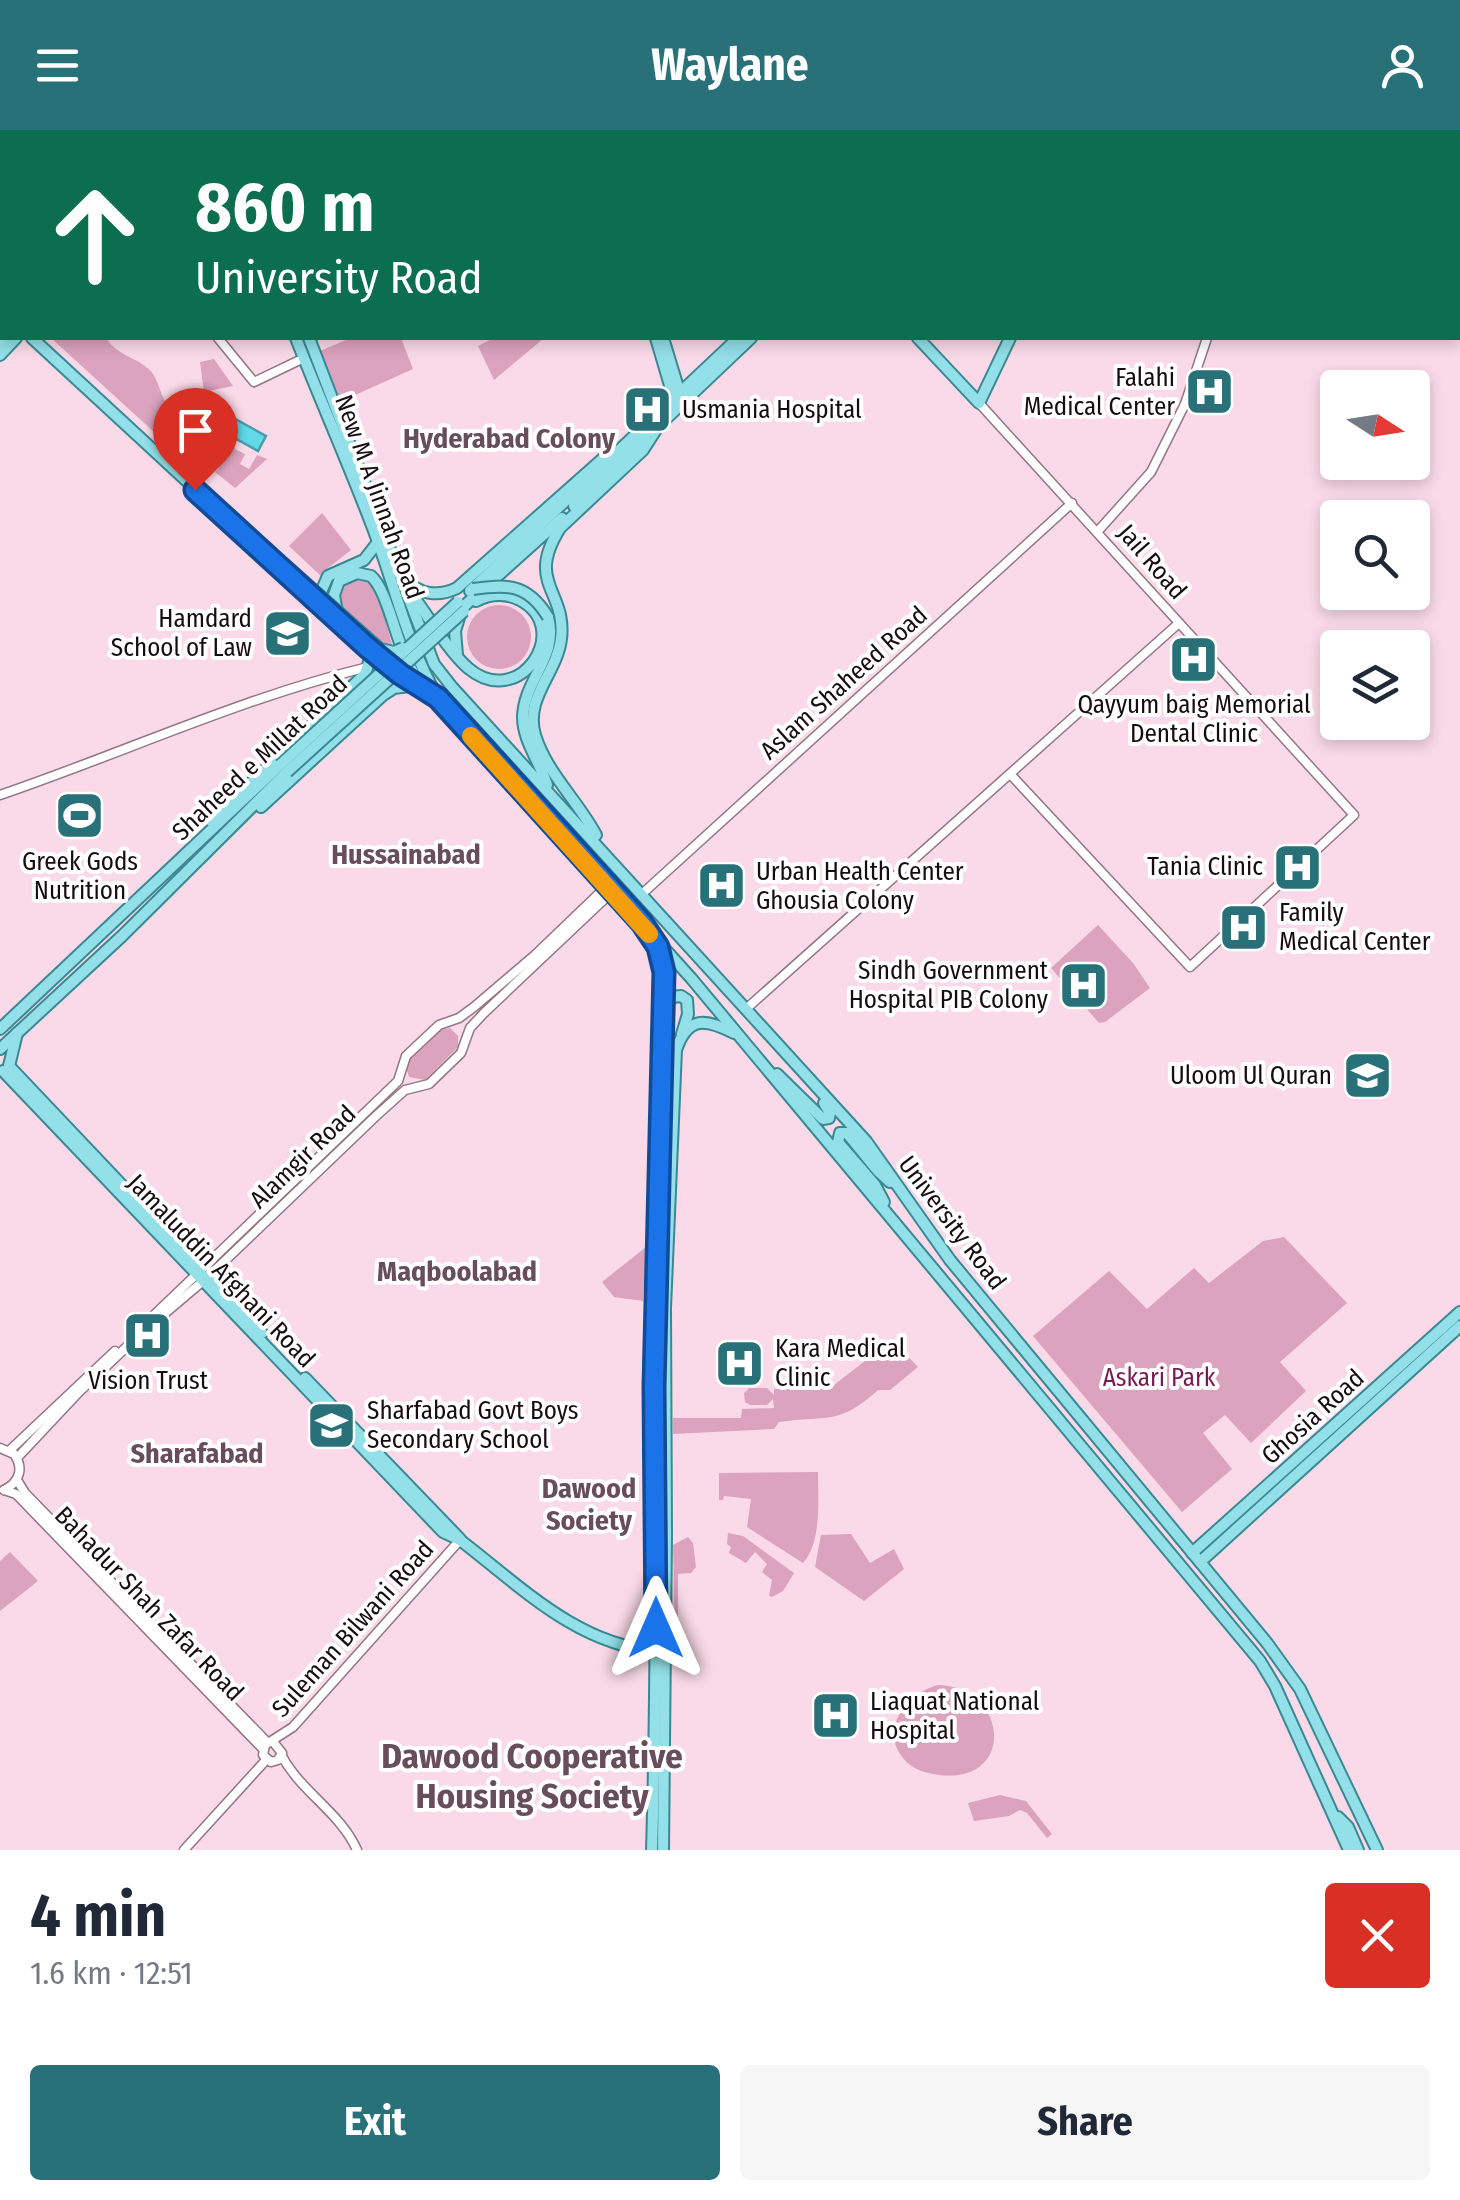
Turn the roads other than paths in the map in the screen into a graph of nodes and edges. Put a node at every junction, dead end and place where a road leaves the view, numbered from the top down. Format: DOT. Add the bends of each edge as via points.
graph roads {
  1 [pos="38,340"];
  2 [pos="38,340"];
  3 [pos="220,340"];
  4 [pos="297,340"];
  5 [pos="310,340"];
  6 [pos="657,340"];
  7 [pos="664,340"];
  8 [pos="736,340"];
  9 [pos="748,340"];
  10 [pos="920,340"];
  11 [pos="1005,340"];
  12 [pos="1206,340"];
  13 [pos="304,358"];
  14 [pos="677,398"];
  15 [pos="977,401"];
  16 [pos="659,419"];
  17 [pos="1072,503"];
  18 [pos="1098,531"];
  19 [pos="378,542"];
  20 [pos="398,566"];
  21 [pos="408,589"];
  22 [pos="473,589"];
  23 [pos="331,610"];
  24 [pos="1179,622"];
  25 [pos="416,642"];
  26 [pos="367,647"];
  27 [pos="457,655"];
  28 [pos="434,664"];
  29 [pos="368,666"];
  30 [pos="422,672"];
  31 [pos="354,686"];
  32 [pos="422,686"];
  33 [pos="383,695"];
  34 [pos="438,698"];
  35 [pos="489,727"];
  36 [pos="476,740"];
  37 [pos="284,769"];
  38 [pos="1012,775"];
  39 [pos="547,788"];
  40 [pos="0,795"];
  41 [pos="215,845"];
  42 [pos="603,849"];
  43 [pos="158,882"];
  44 [pos="610,888"];
  45 [pos="643,893"];
  46 [pos="642,923"];
  47 [pos="746,1009"];
  48 [pos="662,1016"];
  49 [pos="448,1022"];
  50 [pos="2,1026"];
  51 [pos="18,1032"];
  52 [pos="681,1036"];
  53 [pos="740,1036"];
  54 [pos="464,1039"];
  55 [pos="0,1049"];
  56 [pos="764,1064"];
  57 [pos="4,1069"];
  58 [pos="402,1072"];
  59 [pos="805,1074"];
  60 [pos="413,1086"];
  61 [pos="904,1192"];
  62 [pos="891,1216"];
  63 [pos="204,1276"];
  64 [pos="1460,1312"];
  65 [pos="1460,1326"];
  66 [pos="1418,1357"];
  67 [pos="9,1452"];
  68 [pos="17,1480"];
  69 [pos="2,1490"];
  70 [pos="661,1531"];
  71 [pos="460,1540"];
  72 [pos="1196,1557"];
  73 [pos="656,1650"];
  74 [pos="1292,1678"];
  75 [pos="1276,1686"];
  76 [pos="293,1727"];
  77 [pos="269,1745"];
  78 [pos="276,1758"];
  79 [pos="1333,1811"];
  80 [pos="658,1848"];
  81 [pos="184,1850"];
  82 [pos="358,1850"];
  83 [pos="1350,1850"];
  84 [pos="1358,1850"];
  85 [pos="1375,1850"];
  1 -- 23 [label="main road, bridge"];
  2 -- 23 [label="main road"];
  3 -- 13 [label="street" via="254,382"];
  4 -- 13 [label="main road, New M A Jinnah Road"];
  5 -- 20 [label="main road, New M A Jinnah Road"];
  6 -- 14 [label="main road"];
  7 -- 14 [label="main road"];
  8 -- 14 [label="main road"];
  9 -- 14 [label="main road"];
  10 -- 15 [label="main road, Jail Road"];
  11 -- 15 [label="main road"];
  12 -- 18 [label="street" via="1150,472"];
  13 -- 19 [label="main road, New M A Jinnah Road"];
  14 -- 16 [label="main road"];
  15 -- 17 [label="street, Jail Road"];
  16 -- 20 [label="main road" via="649,415 457,588 440,594 421,590"];
  16 -- 22 [label="main road, Shaheed e Millat Road"];
  16 -- 27 [label="main road" via="462,608"];
  16 -- 42 [label="main road" via="643,450 560,528 544,568 562,633 534,702 535,734"];
  17 -- 18 [label="street, Jail Road"];
  17 -- 45 [label="street, Aslam Shaheed Road"];
  18 -- 24 [label="street, Jail Road"];
  19 -- 23 [label="main road" via="364,560 328,576 322,592"];
  19 -- 30 [label="main road, New M A Jinnah Road"];
  20 -- 21 [label="main road, New M A Jinnah Road"];
  21 -- 27 [label="main road"];
  21 -- 28 [label="main road, New M A Jinnah Road"];
  22 -- 25 [label="main road, Shaheed e Millat Road, bridge"];
  22 -- 39 [label="main road, bridge" via="523,591 548,617 549,652 523,716"];
  23 -- 25 [label="main road, bridge" via="387,652"];
  23 -- 26 [label="main road"];
  23 -- 32 [label="main road" via="339,581 350,574 377,582"];
  24 -- 38 [label="street"];
  24 -- 38 [label="street, Jail Road" via="1354,815 1190,967"];
  25 -- 37 [label="main road, Shaheed e Millat Road, bridge"];
  26 -- 29 [label="main road"];
  26 -- 32 [label="main road"];
  27 -- 37 [label="main road, Shaheed e Millat Road, bridge" via="479,675 504,680 528,670 540,647 536,614 516,598 479,598"];
  28 -- 35 [label="main road, University Road"];
  29 -- 31 [label="main road"];
  29 -- 40 [label="street" via="261,698"];
  30 -- 34 [label="main road, University Road"];
  31 -- 33 [label="main road" via="372,685"];
  31 -- 43 [label="main road"];
  32 -- 33 [label="main road"];
  32 -- 34 [label="main road"];
  33 -- 41 [label="main road"];
  34 -- 36 [label="main road, University Road"];
  35 -- 36 [label="main road"];
  35 -- 39 [label="main road, University Road"];
  36 -- 44 [label="main road, University Road"];
  37 -- 41 [label="main road, Shaheed e Millat Road"];
  37 -- 43 [label="main road, Shaheed e Millat Road"];
  38 -- 47 [label="street"];
  39 -- 42 [label="main road, University Road"];
  41 -- 51 [label="main road, Shaheed e Millat Road"];
  42 -- 45 [label="main road, University Road"];
  43 -- 50 [label="main road, Shaheed e Millat Road"];
  44 -- 46 [label="main road, University Road"];
  44 -- 49 [label="street, Alamgir Road" via="490,994"];
  44 -- 54 [label="street, Alamgir Road"];
  45 -- 47 [label="main road, University Road"];
  46 -- 48 [label="main road" via="664,972"];
  46 -- 53 [label="main road, University Road"];
  47 -- 59 [label="main road, University Road"];
  48 -- 52 [label="main road" via="672,996 687,1000"];
  48 -- 70 [label="main road" via="654,1387"];
  49 -- 54 [label="street"];
  49 -- 58 [label="street, Alamgir Road" via="406,1056"];
  51 -- 55 [label="main road, Shaheed e Millat Road"];
  51 -- 57 [label="main road"];
  52 -- 53 [label="main road" via="704,1021"];
  52 -- 70 [label="main road" via="665,1288"];
  53 -- 56 [label="main road, University Road"];
  54 -- 60 [label="street, Alamgir Road" via="461,1053 429,1084"];
  56 -- 59 [label="main road" via="828,1118 830,1109"];
  56 -- 62 [label="main road, University Road"];
  57 -- 63 [label="main road, Jamaluddin Afghani Road"];
  58 -- 60 [label="street"];
  58 -- 63 [label="street, Alamgir Road"];
  59 -- 61 [label="main road, University Road"];
  60 -- 63 [label="street, Alamgir Road"];
  61 -- 62 [label="main road" via="840,1133 838,1142 875,1185"];
  61 -- 72 [label="main road, University Road" via="950,1260"];
  62 -- 75 [label="main road, University Road"];
  63 -- 67 [label="street, Alamgir Road"];
  63 -- 71 [label="main road, Jamaluddin Afghani Road" via="442,1532"];
  64 -- 66 [label="main road, Ghosia Road"];
  65 -- 66 [label="main road"];
  66 -- 72 [label="main road, Ghosia Road"];
  67 -- 68 [label="street" via="20,1468"];
  68 -- 69 [label="street"];
  68 -- 77 [label="street, Bahadur Shah Zafar Road"];
  69 -- 77 [label="street, Bahadur Shah Zafar Road" via="16,1494"];
  70 -- 73 [label="main road"];
  70 -- 80 [label="main road"];
  71 -- 73 [label="main road, Jamaluddin Afghani Road" via="574,1626 600,1639"];
  71 -- 76 [label="street, Suleman Bilwani Road"];
  72 -- 74 [label="main road, University Road"];
  73 -- 80 [label="main road"];
  74 -- 75 [label="main road"];
  74 -- 85 [label="main road, University Road"];
  75 -- 79 [label="main road, University Road"];
  76 -- 77 [label="street, Suleman Bilwani Road"];
  76 -- 78 [label="street"];
  77 -- 78 [label="street"];
  77 -- 78 [label="street"];
  78 -- 81 [label="street"];
  78 -- 82 [label="street" via="333,1812"];
  79 -- 83 [label="main road, University Road"];
  79 -- 84 [label="main road"];
}
